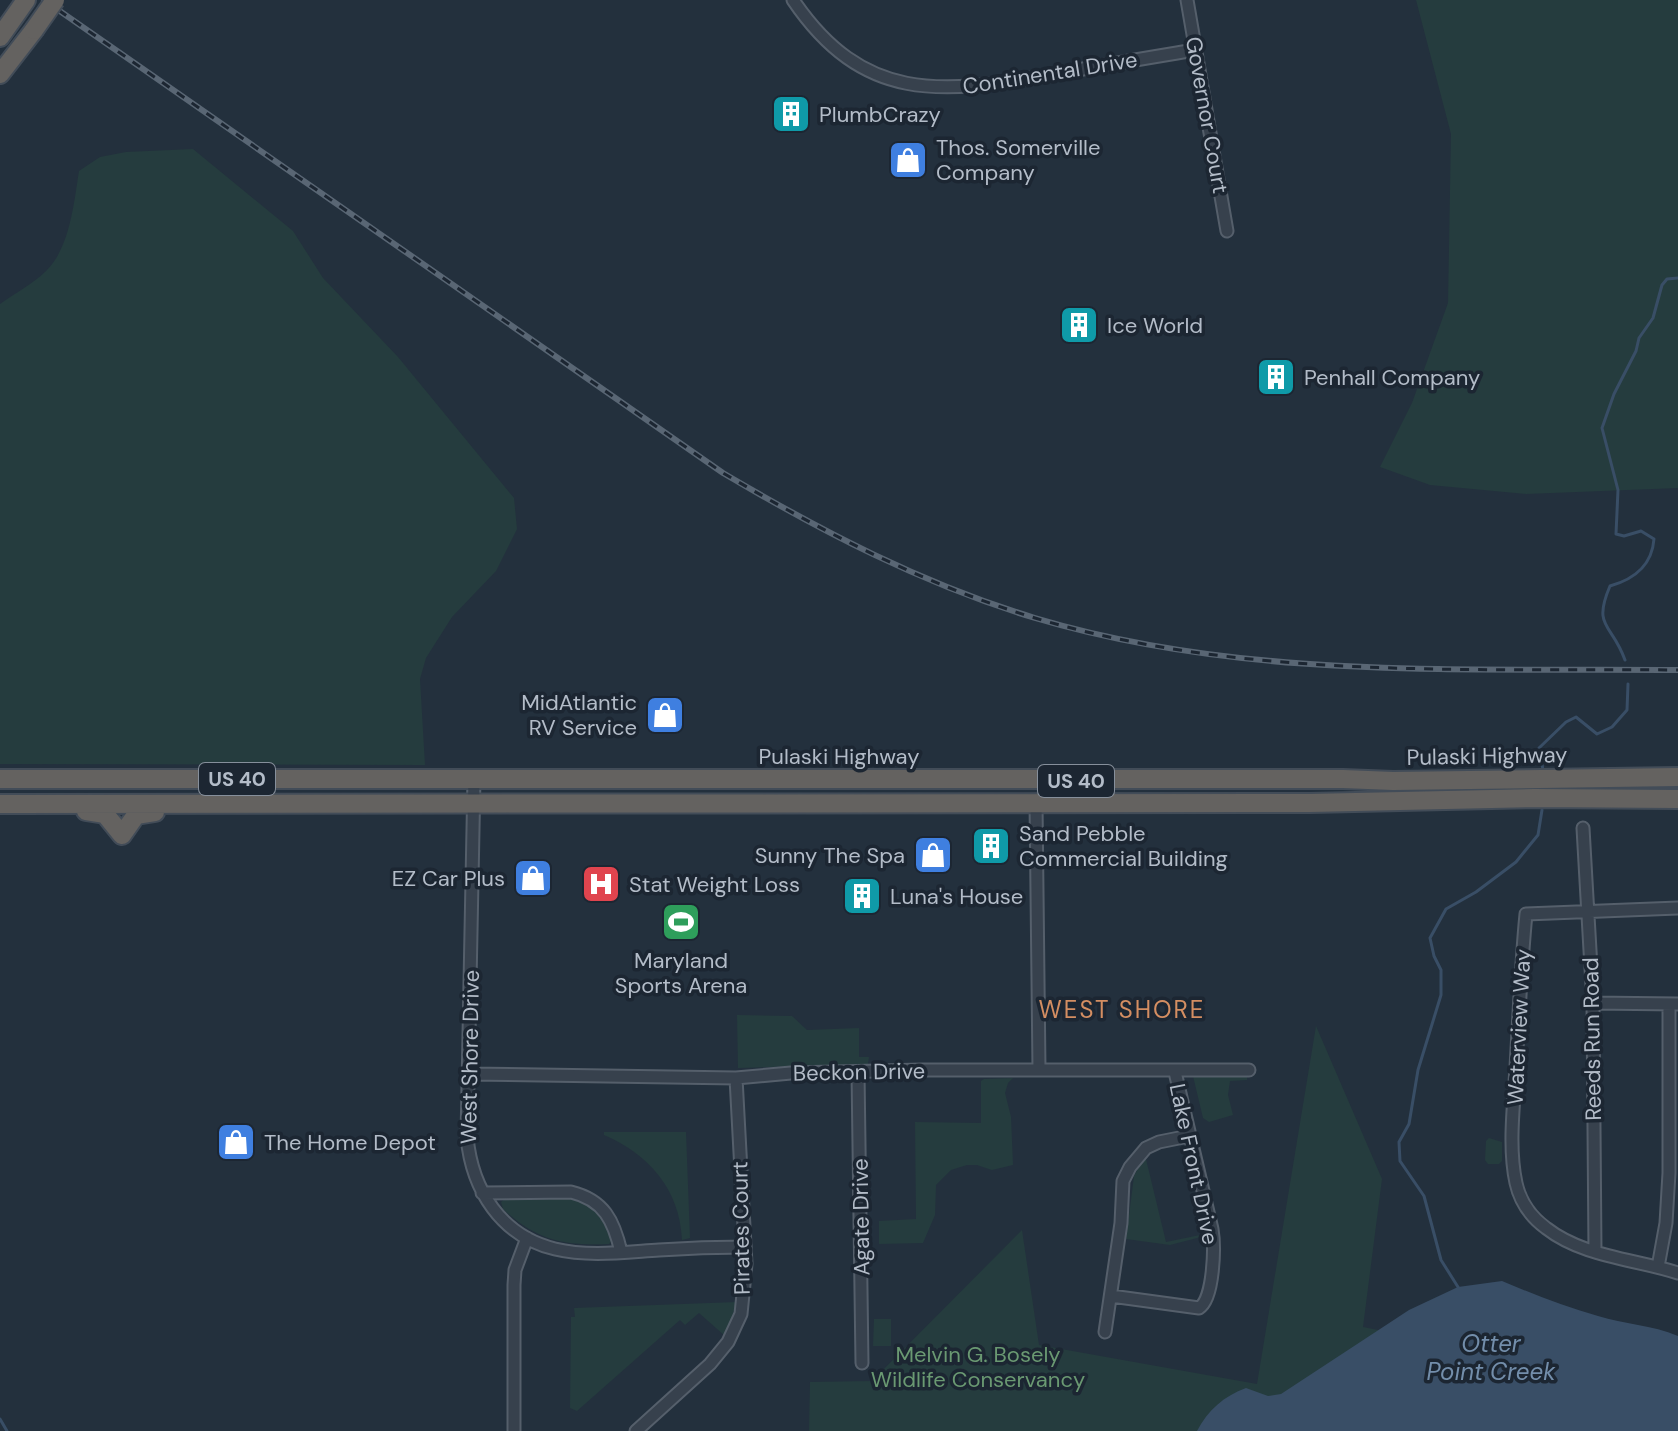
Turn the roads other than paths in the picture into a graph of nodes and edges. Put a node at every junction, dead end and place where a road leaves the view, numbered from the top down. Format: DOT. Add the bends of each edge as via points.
graph roads {
  1 [pos="26,0"];
  2 [pos="55,0"];
  3 [pos="793,0"];
  4 [pos="1187,0"];
  5 [pos="0,37"];
  6 [pos="1195,50"];
  7 [pos="0,74"];
  8 [pos="1227,231"];
  9 [pos="1678,777"];
  10 [pos="474,778"];
  11 [pos="0,779"];
  12 [pos="1678,799"];
  13 [pos="474,803"];
  14 [pos="1036,803"];
  15 [pos="0,804"];
  16 [pos="207,804"];
  17 [pos="1583,828"];
  18 [pos="1678,908"];
  19 [pos="1586,912"];
  20 [pos="1593,1003"];
  21 [pos="1674,1004"];
  22 [pos="1039,1069"];
  23 [pos="1249,1070"];
  24 [pos="858,1072"];
  25 [pos="1175,1072"];
  26 [pos="469,1074"];
  27 [pos="736,1078"];
  28 [pos="1189,1136"];
  29 [pos="482,1193"];
  30 [pos="527,1238"];
  31 [pos="745,1247"];
  32 [pos="1595,1251"];
  33 [pos="621,1252"];
  34 [pos="1658,1267"];
  35 [pos="1678,1273"];
  36 [pos="1111,1296"];
  37 [pos="1105,1332"];
  38 [pos="862,1363"];
  39 [pos="514,1431"];
  40 [pos="636,1431"];
  1 -- 5 [label="highway"];
  2 -- 7 [label="highway, bridge"];
  3 -- 6 [label="street, Continental Drive" via="826,40 861,66 931,88 973,88"];
  4 -- 6 [label="street, Governor Court"];
  6 -- 8 [label="street, Governor Court"];
  9 -- 10 [label="highway, Pulaski Highway / US 40"];
  10 -- 11 [label="highway, Pulaski Highway / US 40"];
  10 -- 13 [label="street, West Shore Drive"];
  12 -- 14 [label="highway, Pulaski Highway / US 40"];
  13 -- 14 [label="highway, Pulaski Highway / US 40"];
  13 -- 16 [label="highway, Pulaski Highway / US 40"];
  13 -- 26 [label="street, West Shore Drive"];
  14 -- 22 [label="street"];
  15 -- 16 [label="highway, Pulaski Highway / US 40"];
  15 -- 16 [label="highway" via="22,811 105,814 122,835 144,812 197,812"];
  17 -- 19 [label="street, Reeds Run Road"];
  18 -- 19 [label="street, Waterview Way"];
  19 -- 20 [label="street, Reeds Run Road"];
  19 -- 32 [label="street, Waterview Way" via="1526,914 1513,1157 1518,1189 1530,1213 1563,1240"];
  20 -- 21 [label="street"];
  20 -- 32 [label="street, Reeds Run Road"];
  21 -- 34 [label="street" via="1666,1223"];
  22 -- 24 [label="street, Beckon Drive"];
  22 -- 25 [label="street, Beckon Drive"];
  23 -- 25 [label="street, Beckon Drive"];
  24 -- 27 [label="street, Beckon Drive"];
  24 -- 38 [label="street, Agate Drive"];
  25 -- 28 [label="street, Lake Front Drive"];
  26 -- 27 [label="street, Beckon Drive"];
  26 -- 29 [label="street, West Shore Drive" via="469,1157"];
  27 -- 31 [label="street, Pirates Court"];
  28 -- 36 [label="street" via="1146,1148 1123,1181"];
  28 -- 36 [label="street, Lake Front Drive" via="1214,1239 1206,1303 1199,1308"];
  29 -- 30 [label="street, West Shore Drive"];
  29 -- 33 [label="street" via="585,1195 610,1216"];
  30 -- 33 [label="street, West Shore Drive" via="566,1251"];
  30 -- 39 [label="street" via="515,1270"];
  31 -- 33 [label="street, West Shore Drive"];
  31 -- 40 [label="street, Pirates Court" via="744,1298 728,1342"];
  32 -- 34 [label="street"];
  34 -- 35 [label="street"];
  36 -- 37 [label="street"];
}
